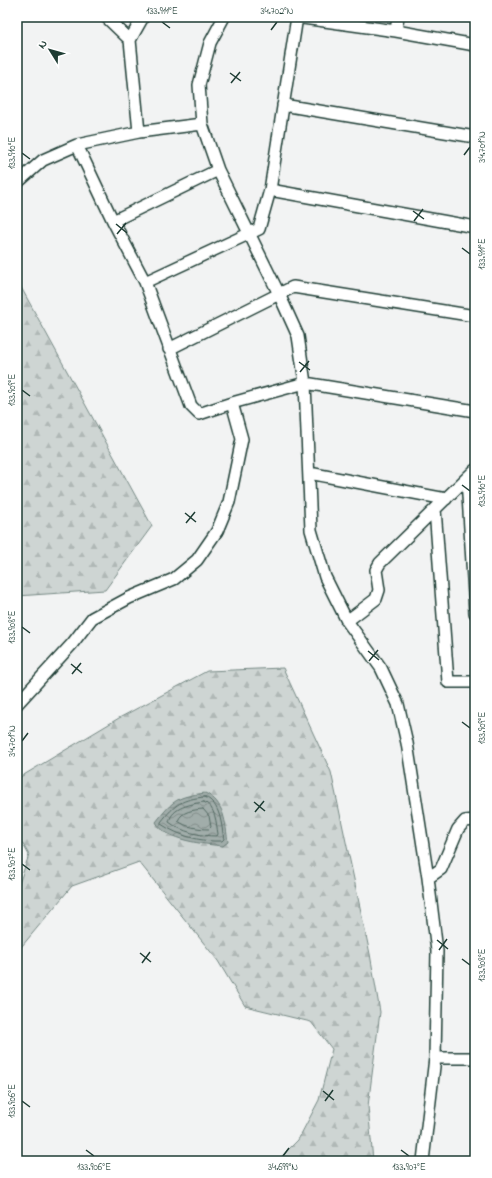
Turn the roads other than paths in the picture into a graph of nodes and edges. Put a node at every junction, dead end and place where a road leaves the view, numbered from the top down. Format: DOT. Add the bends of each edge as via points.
graph roads {
  1 [pos="106,17"];
  2 [pos="144,17"];
  3 [pos="224,17"];
  4 [pos="297,17"];
  5 [pos="398,17"];
  6 [pos="396,31"];
  7 [pos="130,40"];
  8 [pos="475,46"];
  9 [pos="283,105"];
  10 [pos="202,124"];
  11 [pos="139,132"];
  12 [pos="475,137"];
  13 [pos="77,145"];
  14 [pos="218,170"];
  15 [pos="17,183"];
  16 [pos="270,190"];
  17 [pos="114,221"];
  18 [pos="475,227"];
  19 [pos="249,233"];
  20 [pos="145,282"];
  21 [pos="279,294"];
  22 [pos="475,316"];
  23 [pos="170,349"];
  24 [pos="304,383"];
  25 [pos="232,403"];
  26 [pos="475,411"];
  27 [pos="309,473"];
  28 [pos="471,474"];
  29 [pos="446,499"];
  30 [pos="436,509"];
  31 [pos="475,613"];
  32 [pos="347,621"];
  33 [pos="475,682"];
  34 [pos="17,704"];
  35 [pos="475,820"];
  36 [pos="428,878"];
  37 [pos="435,1058"];
  38 [pos="475,1058"];
  39 [pos="423,1161"];
  1 -- 7 [label="street"];
  2 -- 7 [label="street"];
  3 -- 10 [label="street" via="210,43 199,85"];
  4 -- 6 [label="street"];
  4 -- 9 [label="street"];
  5 -- 6 [label="street"];
  6 -- 8 [label="street"];
  7 -- 11 [label="street"];
  9 -- 12 [label="street"];
  9 -- 16 [label="street"];
  10 -- 11 [label="street"];
  10 -- 14 [label="street"];
  11 -- 13 [label="street"];
  13 -- 15 [label="street" via="43,160"];
  13 -- 17 [label="street"];
  14 -- 17 [label="street"];
  14 -- 19 [label="street"];
  16 -- 18 [label="street"];
  16 -- 19 [label="street" via="259,229"];
  17 -- 20 [label="street"];
  19 -- 20 [label="street"];
  19 -- 21 [label="street"];
  20 -- 23 [label="street"];
  21 -- 22 [label="street" via="293,286"];
  21 -- 23 [label="street"];
  21 -- 24 [label="street" via="298,336"];
  23 -- 25 [label="street" via="190,406 199,414"];
  24 -- 25 [label="street"];
  24 -- 26 [label="street"];
  24 -- 27 [label="street"];
  25 -- 34 [label="street" via="242,439 229,502 217,531 197,560 174,579 92,618 72,644"];
  27 -- 29 [label="street"];
  27 -- 32 [label="street" via="311,530 325,578"];
  28 -- 29 [label="street"];
  28 -- 31 [label="street"];
  29 -- 30 [label="street"];
  30 -- 32 [label="street" via="380,563 376,570 380,590 376,599"];
  30 -- 33 [label="street" via="448,682"];
  32 -- 36 [label="street" via="381,668 398,704 407,743"];
  35 -- 36 [label="street" via="465,821 458,829 441,869"];
  36 -- 37 [label="street" via="437,951"];
  37 -- 38 [label="street"];
  37 -- 39 [label="street"];
}
